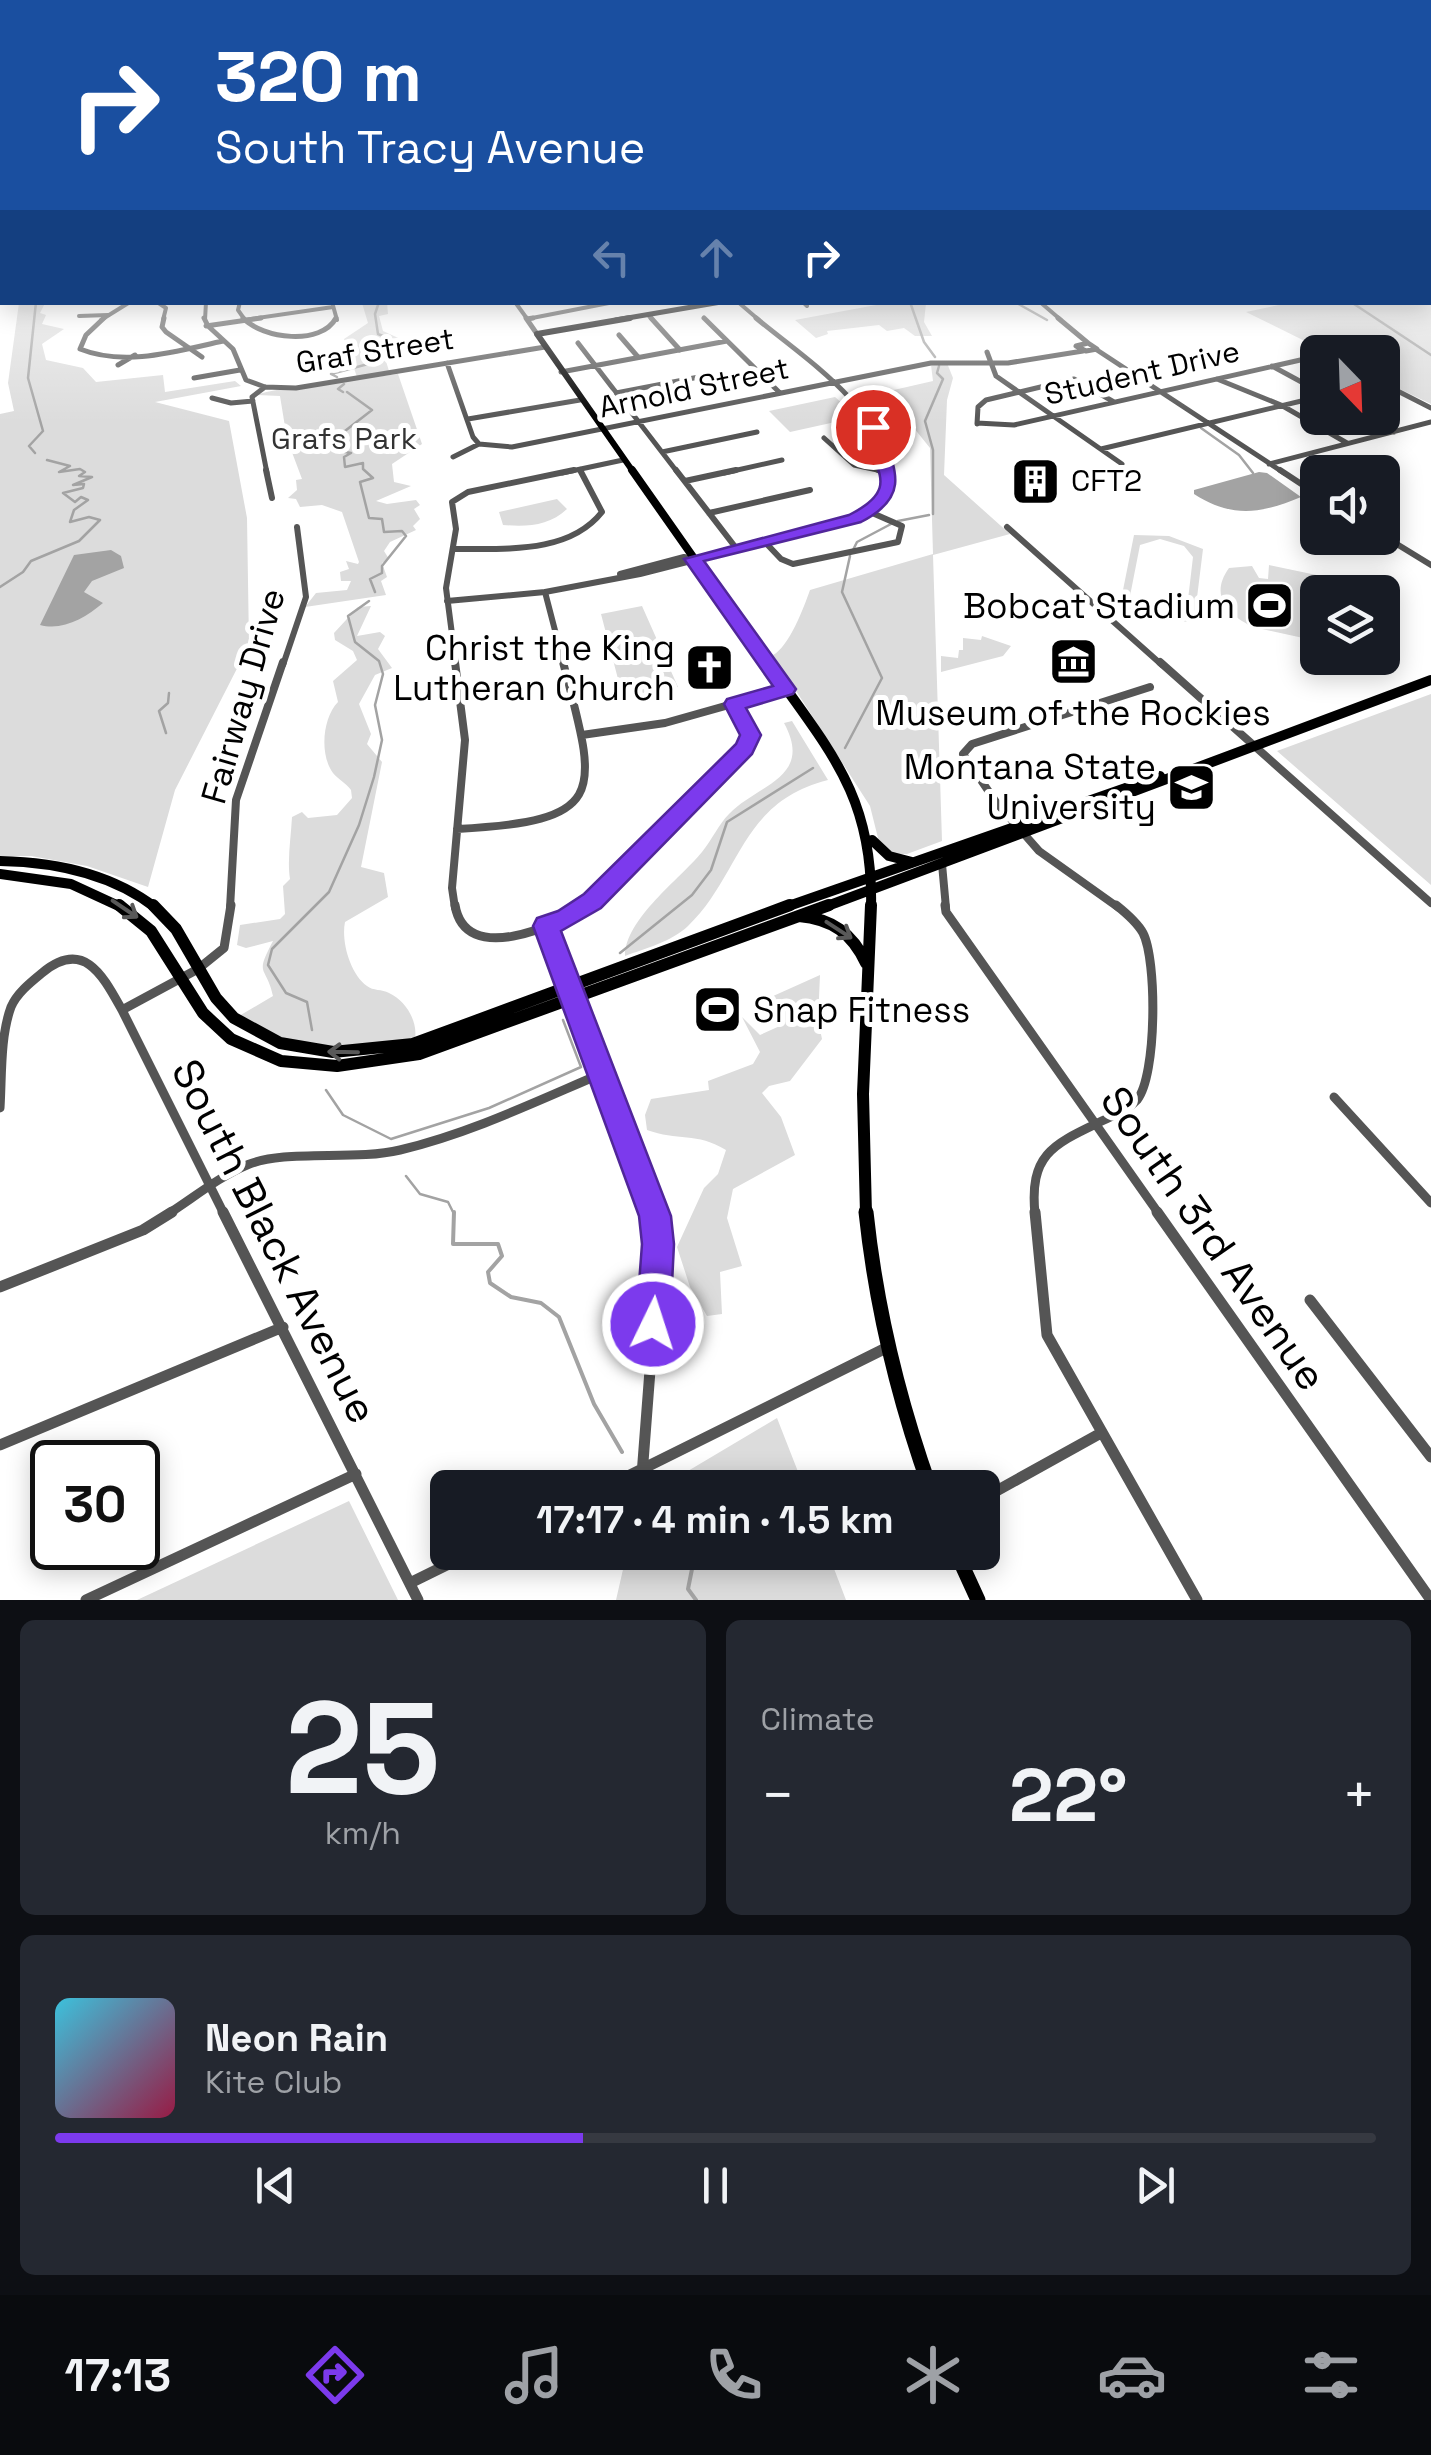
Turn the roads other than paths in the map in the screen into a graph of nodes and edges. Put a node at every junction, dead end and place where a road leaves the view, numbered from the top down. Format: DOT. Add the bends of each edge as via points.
graph roads {
  1 [pos="125,305"];
  2 [pos="162,305"];
  3 [pos="205,305"];
  4 [pos="239,305"];
  5 [pos="332,305"];
  6 [pos="517,305"];
  7 [pos="600,305"];
  8 [pos="705,305"];
  9 [pos="741,305"];
  10 [pos="1043,305"];
  11 [pos="108,315"];
  12 [pos="648,315"];
  13 [pos="79,316"];
  14 [pos="704,318"];
  15 [pos="244,320"];
  16 [pos="527,320"];
  17 [pos="1058,321"];
  18 [pos="206,326"];
  19 [pos="619,335"];
  20 [pos="542,338"];
  21 [pos="222,340"];
  22 [pos="727,341"];
  23 [pos="578,343"];
  24 [pos="1088,343"];
  25 [pos="1076,345"];
  26 [pos="194,347"];
  27 [pos="680,350"];
  28 [pos="1096,350"];
  29 [pos="1085,351"];
  30 [pos="987,352"];
  31 [pos="1065,352"];
  32 [pos="134,356"];
  33 [pos="202,357"];
  34 [pos="638,358"];
  35 [pos="1300,360"];
  36 [pos="989,362"];
  37 [pos="447,363"];
  38 [pos="118,365"];
  39 [pos="595,366"];
  40 [pos="1117,366"];
  41 [pos="1272,366"];
  42 [pos="240,370"];
  43 [pos="561,372"];
  44 [pos="704,376"];
  45 [pos="194,378"];
  46 [pos="1216,379"];
  47 [pos="1300,383"];
  48 [pos="828,384"];
  49 [pos="265,387"];
  50 [pos="1018,392"];
  51 [pos="1157,392"];
  52 [pos="1400,392"];
  53 [pos="616,393"];
  54 [pos="780,394"];
  55 [pos="212,398"];
  56 [pos="1300,399"];
  57 [pos="253,400"];
  58 [pos="580,400"];
  59 [pos="1114,402"];
  60 [pos="1281,405"];
  61 [pos="1431,407"];
  62 [pos="1053,416"];
  63 [pos="468,419"];
  64 [pos="639,422"];
  65 [pos="1430,422"];
  66 [pos="1206,423"];
  67 [pos="602,430"];
  68 [pos="1400,430"];
  69 [pos="757,432"];
  70 [pos="1382,435"];
  71 [pos="824,438"];
  72 [pos="479,444"];
  73 [pos="1348,444"];
  74 [pos="1100,449"];
  75 [pos="662,452"];
  76 [pos="453,457"];
  77 [pos="623,460"];
  78 [pos="782,460"];
  79 [pos="1122,464"];
  80 [pos="1268,464"];
  81 [pos="580,470"];
  82 [pos="887,472"];
  83 [pos="685,482"];
  84 [pos="1300,484"];
  85 [pos="810,490"];
  86 [pos="272,498"];
  87 [pos="870,512"];
  88 [pos="709,513"];
  89 [pos="297,527"];
  90 [pos="1007,527"];
  91 [pos="764,542"];
  92 [pos="1400,546"];
  93 [pos="736,548"];
  94 [pos="453,549"];
  95 [pos="693,559"];
  96 [pos="1431,565"];
  97 [pos="545,592"];
  98 [pos="447,601"];
  99 [pos="1431,680"];
  100 [pos="1150,687"];
  101 [pos="786,689"];
  102 [pos="734,704"];
  103 [pos="582,736"];
  104 [pos="1256,745"];
  105 [pos="1020,828"];
  106 [pos="458,829"];
  107 [pos="870,837"];
  108 [pos="0,860"];
  109 [pos="918,862"];
  110 [pos="942,864"];
  111 [pos="0,874"];
  112 [pos="872,884"];
  113 [pos="1431,903"];
  114 [pos="793,916"];
  115 [pos="546,926"];
  116 [pos="868,967"];
  117 [pos="198,969"];
  118 [pos="181,976"];
  119 [pos="572,992"];
  120 [pos="122,1010"];
  121 [pos="603,1073"];
  122 [pos="1334,1097"];
  123 [pos="0,1108"];
  124 [pos="1095,1125"];
  125 [pos="210,1187"];
  126 [pos="1431,1203"];
  127 [pos="0,1287"];
  128 [pos="1310,1300"];
  129 [pos="283,1327"];
  130 [pos="886,1348"];
  131 [pos="1100,1433"];
  132 [pos="0,1445"];
  133 [pos="1431,1457"];
  134 [pos="645,1467"];
  135 [pos="639,1470"];
  136 [pos="644,1470"];
  137 [pos="924,1470"];
  138 [pos="356,1474"];
  139 [pos="1000,1489"];
  140 [pos="437,1570"];
  141 [pos="964,1570"];
  142 [pos="410,1584"];
  143 [pos="86,1600"];
  144 [pos="418,1600"];
  145 [pos="978,1600"];
  146 [pos="1197,1600"];
  147 [pos="1431,1600"];
  1 -- 11 [label="street"];
  2 -- 26 [label="street" via="167,334"];
  3 -- 18 [label="street"];
  4 -- 15 [label="street"];
  5 -- 15 [label="street"];
  5 -- 15 [label="street" via="334,324 290,336 262,334"];
  6 -- 16 [label="street"];
  7 -- 16 [label="street"];
  8 -- 12 [label="main road"];
  9 -- 48 [label="street"];
  10 -- 17 [label="street"];
  11 -- 13 [label="street"];
  11 -- 32 [label="street" via="82,338 80,349"];
  12 -- 20 [label="main road"];
  12 -- 27 [label="street"];
  14 -- 22 [label="street"];
  15 -- 18 [label="street"];
  16 -- 20 [label="street"];
  17 -- 24 [label="street"];
  17 -- 25 [label="street"];
  18 -- 21 [label="street, Graf Street"];
  19 -- 34 [label="street"];
  20 -- 37 [label="street, Graf Street"];
  20 -- 43 [label="main road"];
  21 -- 26 [label="street"];
  21 -- 42 [label="street, Graf Street" via="237,355"];
  22 -- 27 [label="street"];
  22 -- 54 [label="street"];
  23 -- 39 [label="street"];
  24 -- 25 [label="street"];
  24 -- 28 [label="street"];
  25 -- 29 [label="street"];
  25 -- 31 [label="street, Arnold Street"];
  26 -- 32 [label="street"];
  26 -- 33 [label="street"];
  27 -- 34 [label="street"];
  28 -- 29 [label="street, Arnold Street"];
  28 -- 40 [label="street"];
  29 -- 31 [label="street, Arnold Street"];
  29 -- 40 [label="street"];
  30 -- 36 [label="street"];
  31 -- 36 [label="street, Arnold Street"];
  32 -- 38 [label="street"];
  34 -- 39 [label="street"];
  35 -- 41 [label="street, Student Drive"];
  36 -- 48 [label="street, Arnold Street" via="936,362"];
  36 -- 50 [label="street" via="993,374"];
  37 -- 49 [label="street, Graf Street" via="296,388"];
  37 -- 63 [label="street"];
  39 -- 43 [label="street"];
  39 -- 53 [label="street"];
  40 -- 51 [label="street"];
  41 -- 46 [label="street, Student Drive"];
  41 -- 47 [label="street"];
  42 -- 45 [label="street"];
  42 -- 49 [label="street, Graf Street"];
  43 -- 58 [label="main road"];
  44 -- 53 [label="street"];
  46 -- 51 [label="street, Student Drive"];
  46 -- 60 [label="street"];
  48 -- 54 [label="street, Arnold Street"];
  48 -- 82 [label="street" via="873,427"];
  49 -- 57 [label="street"];
  50 -- 59 [label="street" via="1076,379"];
  50 -- 62 [label="street"];
  50 -- 62 [label="street, Student Drive" via="982,402 976,425"];
  51 -- 59 [label="street, Student Drive"];
  51 -- 66 [label="street"];
  52 -- 61 [label="street"];
  53 -- 64 [label="street"];
  54 -- 64 [label="street, Arnold Street"];
  55 -- 57 [label="street"];
  56 -- 60 [label="street"];
  57 -- 86 [label="street"];
  58 -- 63 [label="street"];
  58 -- 67 [label="main road"];
  59 -- 62 [label="street, Student Drive"];
  60 -- 66 [label="street"];
  60 -- 73 [label="street"];
  62 -- 74 [label="street"];
  63 -- 72 [label="street"];
  64 -- 67 [label="street, Arnold Street"];
  64 -- 75 [label="street"];
  65 -- 68 [label="street"];
  66 -- 74 [label="street"];
  66 -- 80 [label="street"];
  67 -- 72 [label="street, Arnold Street" via="512,447"];
  67 -- 77 [label="main road"];
  69 -- 75 [label="street"];
  70 -- 73 [label="street"];
  71 -- 82 [label="street" via="854,465"];
  72 -- 76 [label="street, Arnold Street"];
  73 -- 80 [label="street"];
  74 -- 79 [label="street"];
  75 -- 83 [label="street"];
  77 -- 81 [label="street"];
  77 -- 95 [label="main road"];
  78 -- 83 [label="street"];
  80 -- 84 [label="street"];
  81 -- 94 [label="street" via="456,498"];
  81 -- 94 [label="street" via="602,512 584,531 537,545"];
  82 -- 87 [label="street" via="886,498"];
  83 -- 88 [label="street"];
  85 -- 88 [label="street"];
  87 -- 91 [label="street"];
  87 -- 91 [label="street" via="902,526 898,542 793,564"];
  88 -- 93 [label="street"];
  89 -- 117 [label="street, Fairway Drive" via="306,597 236,800 224,948"];
  90 -- 104 [label="street"];
  91 -- 93 [label="street"];
  92 -- 96 [label="street"];
  93 -- 95 [label="street"];
  94 -- 98 [label="street"];
  95 -- 97 [label="street"];
  95 -- 101 [label="main road"];
  97 -- 98 [label="street"];
  97 -- 103 [label="street"];
  98 -- 106 [label="street" via="464,740"];
  99 -- 104 [label="main road"];
  100 -- 105 [label="street" via="966,749 966,763"];
  101 -- 102 [label="street"];
  101 -- 107 [label="main road" via="848,779"];
  102 -- 103 [label="street"];
  102 -- 115 [label="street" via="751,735 745,748 592,901"];
  103 -- 106 [label="street" via="590,777 569,806 531,823"];
  104 -- 105 [label="main road"];
  104 -- 113 [label="street"];
  105 -- 109 [label="main road"];
  105 -- 110 [label="main road"];
  105 -- 124 [label="street" via="1052,863 1129,916 1151,952 1146,1084 1135,1102"];
  106 -- 115 [label="street" via="452,906 463,928 498,938"];
  107 -- 109 [label="main road" via="889,856"];
  107 -- 112 [label="main road"];
  108 -- 117 [label="main road" via="77,872 156,906"];
  109 -- 112 [label="main road"];
  110 -- 112 [label="main road"];
  110 -- 124 [label="street, South 3rd Avenue" via="946,912"];
  111 -- 118 [label="main road, one-way" via="69,882 114,901 152,932"];
  112 -- 114 [label="main road"];
  112 -- 116 [label="main road"];
  112 -- 119 [label="main road"];
  114 -- 116 [label="main road, one-way" via="838,926 855,940"];
  114 -- 119 [label="main road"];
  115 -- 119 [label="street"];
  116 -- 130 [label="main road" via="863,1166"];
  117 -- 118 [label="street, Fairway Drive"];
  119 -- 117 [label="main road, one-way" via="413,1044 341,1053 252,1032 219,1002"];
  118 -- 119 [label="main road" via="200,1010 228,1037 271,1057 323,1066 418,1054"];
  118 -- 120 [label="street, Fairway Drive"];
  119 -- 121 [label="street"];
  120 -- 123 [label="street, South Black Avenue" via="105,978 82,959 62,958 44,970 9,1011"];
  120 -- 125 [label="street, South Black Avenue"];
  121 -- 125 [label="street" via="404,1149 342,1160 260,1160"];
  121 -- 134 [label="street" via="650,1201 658,1244"];
  122 -- 126 [label="street"];
  124 -- 131 [label="street" via="1047,1148 1035,1168 1033,1191 1047,1335"];
  124 -- 147 [label="street, South 3rd Avenue"];
  125 -- 127 [label="street" via="128,1237"];
  125 -- 129 [label="street, South Black Avenue"];
  128 -- 133 [label="street"];
  129 -- 132 [label="street"];
  129 -- 138 [label="street, South Black Avenue"];
  130 -- 134 [label="street"];
  130 -- 137 [label="main road"];
  131 -- 139 [label="street"];
  131 -- 146 [label="street"];
  134 -- 135 [label="street"];
  134 -- 136 [label="street"];
  138 -- 142 [label="street, South Black Avenue"];
  138 -- 143 [label="street"];
  140 -- 142 [label="street"];
  141 -- 145 [label="main road"];
  142 -- 144 [label="street, South Black Avenue"];
}
